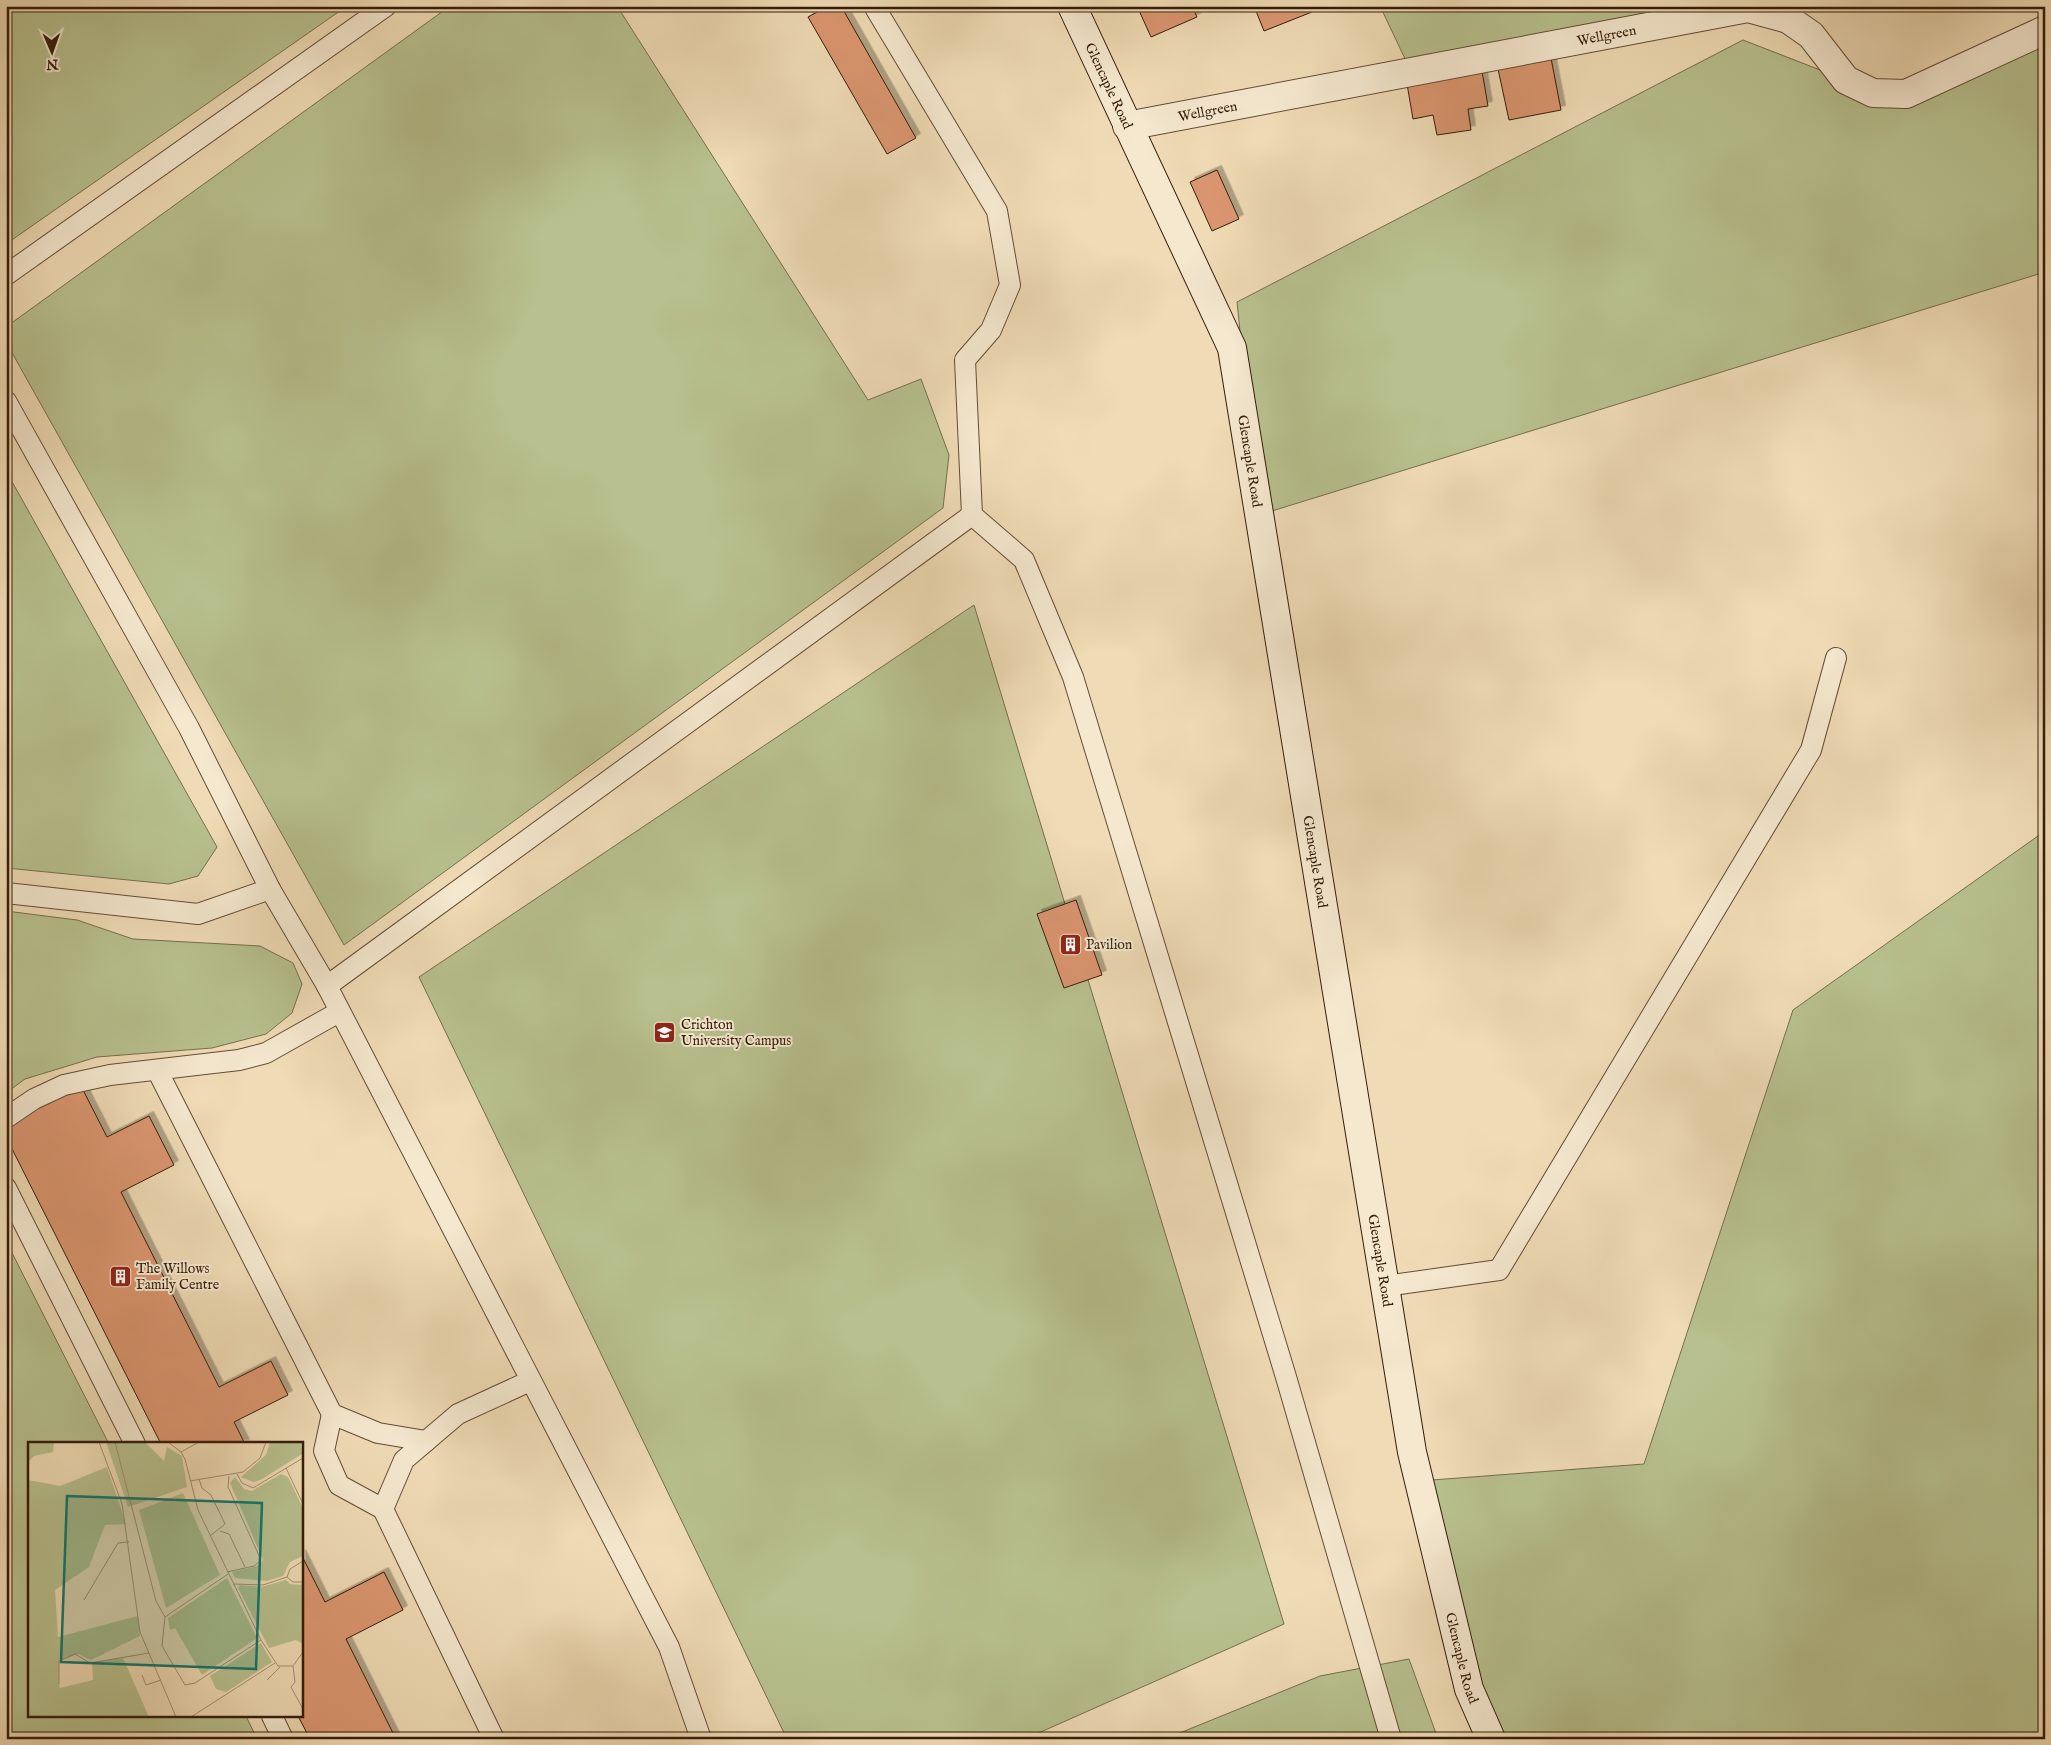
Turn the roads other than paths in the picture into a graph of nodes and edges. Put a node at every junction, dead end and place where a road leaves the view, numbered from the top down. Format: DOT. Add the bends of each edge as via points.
graph roads {
  1 [pos="386,6"];
  2 [pos="874,6"];
  3 [pos="1072,6"];
  4 [pos="2045,30"];
  5 [pos="1127,126"];
  6 [pos="6,275"];
  7 [pos="6,401"];
  8 [pos="972,514"];
  9 [pos="1836,658"];
  10 [pos="270,889"];
  11 [pos="6,893"];
  12 [pos="327,986"];
  13 [pos="339,1012"];
  14 [pos="157,1070"];
  15 [pos="6,1118"];
  16 [pos="6,1188"];
  17 [pos="1385,1286"];
  18 [pos="530,1381"];
  19 [pos="332,1414"];
  20 [pos="426,1441"];
  21 [pos="134,1442"];
  22 [pos="383,1509"];
  23 [pos="273,1718"];
  24 [pos="283,1739"];
  25 [pos="494,1739"];
  26 [pos="701,1739"];
  27 [pos="1391,1739"];
  28 [pos="1491,1739"];
  1 -- 6 [label="lane"];
  2 -- 8 [label="lane" via="997,211 1010,285 992,330 965,360"];
  3 -- 5 [label="main road, Glencaple Road"];
  4 -- 5 [label="main road, Wellgreen" via="1906,94 1873,93 1846,80 1811,35 1788,19 1748,8"];
  5 -- 17 [label="main road, Glencaple Road" via="1232,348"];
  7 -- 10 [label="lane" via="188,728"];
  8 -- 12 [label="lane"];
  8 -- 27 [label="lane" via="1024,560 1073,677 1286,1377"];
  9 -- 17 [label="lane" via="1812,750 1499,1270"];
  10 -- 11 [label="lane" via="198,914"];
  10 -- 12 [label="lane"];
  12 -- 13 [label="lane"];
  13 -- 14 [label="lane" via="266,1053 239,1060"];
  13 -- 18 [label="lane"];
  14 -- 15 [label="lane" via="110,1075 64,1085 34,1099"];
  14 -- 19 [label="lane"];
  16 -- 21 [label="lane"];
  17 -- 28 [label="main road, Glencaple Road" via="1412,1452 1469,1689"];
  18 -- 20 [label="lane" via="458,1414"];
  18 -- 26 [label="lane" via="669,1647"];
  19 -- 20 [label="lane" via="378,1433"];
  19 -- 22 [label="lane" via="324,1451 339,1486"];
  20 -- 22 [label="lane" via="404,1460"];
  22 -- 25 [label="lane"];
  23 -- 24 [label="lane"];
}
